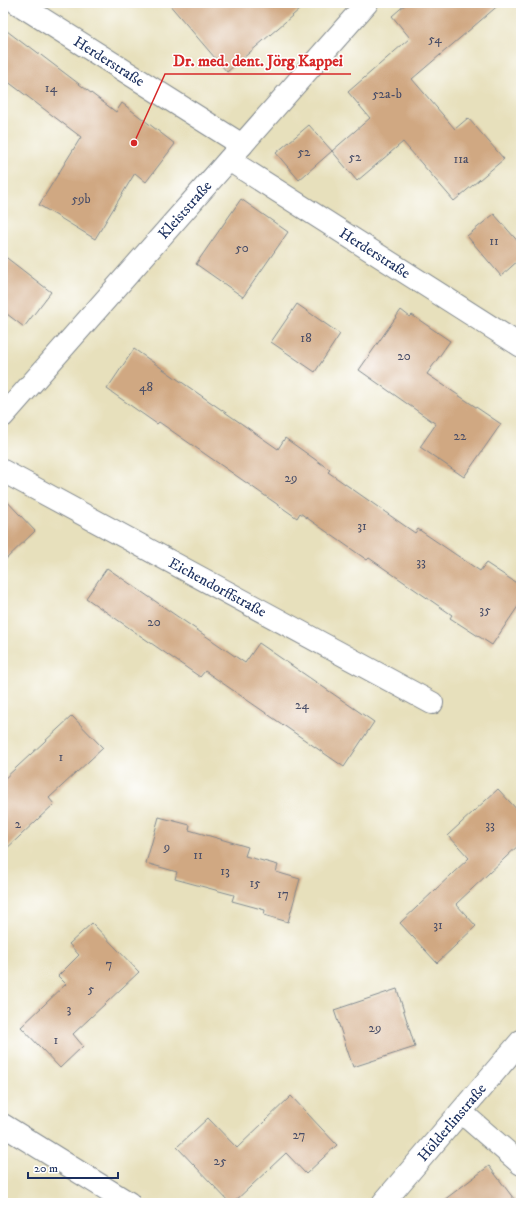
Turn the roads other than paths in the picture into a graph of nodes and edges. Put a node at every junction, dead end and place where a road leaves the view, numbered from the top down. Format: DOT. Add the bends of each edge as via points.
graph roads {
  1 [pos="17,3"];
  2 [pos="367,3"];
  3 [pos="236,153"];
  4 [pos="521,346"];
  5 [pos="3,416"];
  6 [pos="3,471"];
  7 [pos="432,703"];
  8 [pos="521,1041"];
  9 [pos="461,1112"];
  10 [pos="3,1125"];
  11 [pos="521,1164"];
  12 [pos="129,1203"];
  13 [pos="383,1203"];
  1 -- 3 [label="street, Herderstraße"];
  2 -- 3 [label="street, Kleiststraße"];
  3 -- 4 [label="street, Herderstraße"];
  3 -- 5 [label="street, Kleiststraße"];
  6 -- 7 [label="street, Eichendorffstraße"];
  8 -- 9 [label="street, Hölderlinstraße"];
  9 -- 11 [label="street"];
  9 -- 13 [label="street, Hölderlinstraße"];
  10 -- 12 [label="street"];
}
